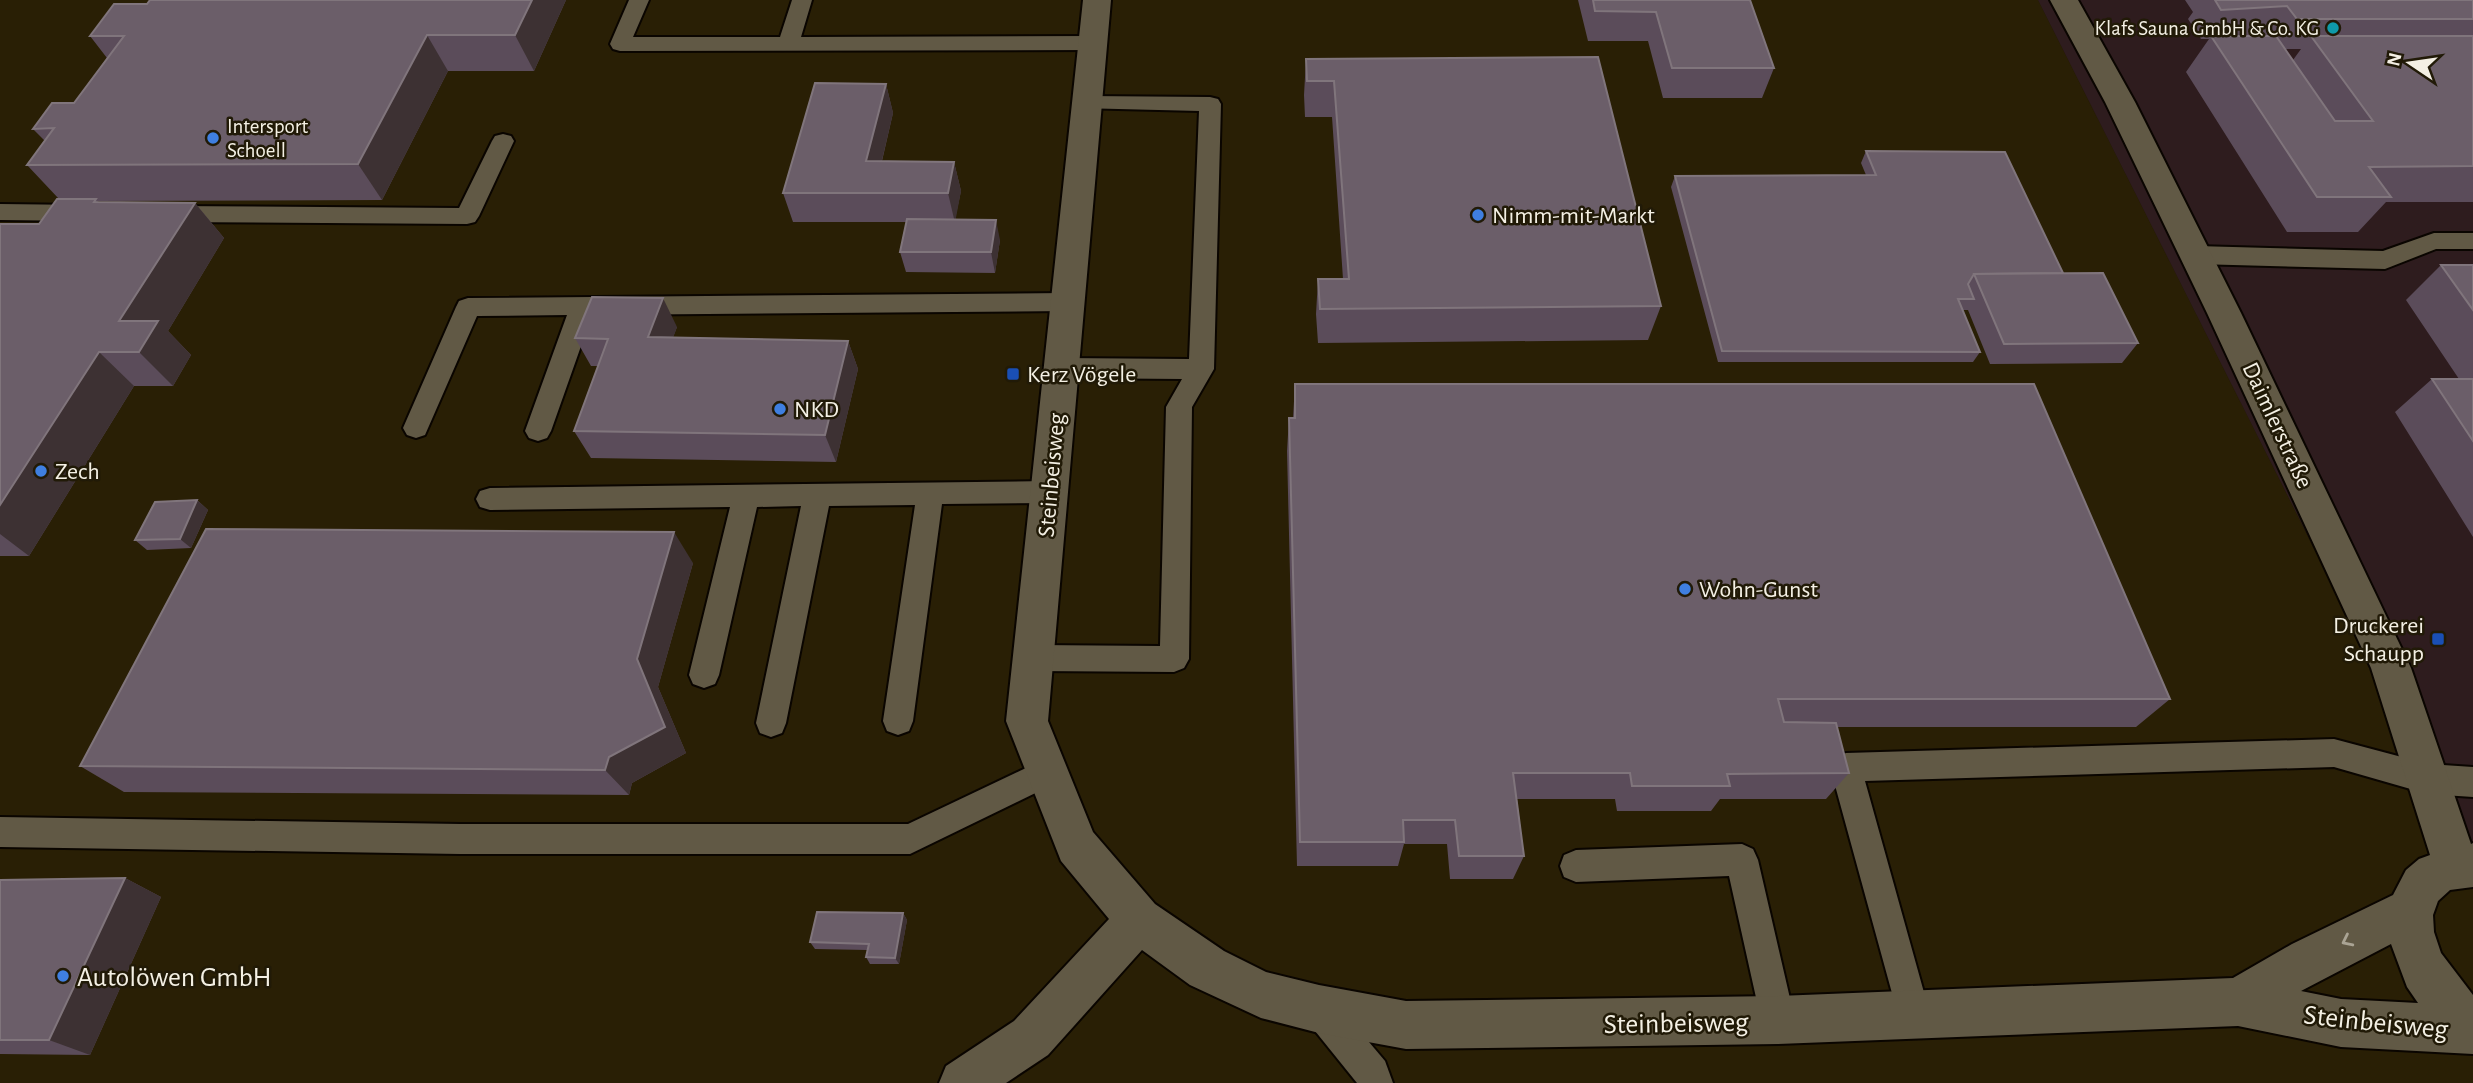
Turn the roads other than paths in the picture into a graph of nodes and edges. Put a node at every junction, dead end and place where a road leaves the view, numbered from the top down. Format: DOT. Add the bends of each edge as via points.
graph roads {
  1 [pos="639,0"];
  2 [pos="802,0"];
  3 [pos="1097,0"];
  4 [pos="2064,0"];
  5 [pos="1094,43"];
  6 [pos="788,44"];
  7 [pos="1086,103"];
  8 [pos="503,141"];
  9 [pos="0,212"];
  10 [pos="110,213"];
  11 [pos="151,214"];
  12 [pos="2473,240"];
  13 [pos="2196,255"];
  14 [pos="1067,302"];
  15 [pos="583,306"];
  16 [pos="1061,368"];
  17 [pos="1201,369"];
  18 [pos="416,428"];
  19 [pos="538,431"];
  20 [pos="1049,492"];
  21 [pos="930,494"];
  22 [pos="817,495"];
  23 [pos="746,496"];
  24 [pos="490,499"];
  25 [pos="1034,658"];
  26 [pos="704,675"];
  27 [pos="898,720"];
  28 [pos="771,723"];
  29 [pos="1047,772"];
  30 [pos="2428,779"];
  31 [pos="2473,782"];
  32 [pos="0,832"];
  33 [pos="2464,865"];
  34 [pos="1576,866"];
  35 [pos="2409,911"];
  36 [pos="1139,920"];
  37 [pos="2238,1002"];
  38 [pos="1319,1009"];
  39 [pos="1913,1014"];
  40 [pos="1778,1020"];
  41 [pos="2473,1029"];
  42 [pos="1380,1080"];
  43 [pos="963,1083"];
  1 -- 6 [label="lane" via="620,44"];
  2 -- 6 [label="lane"];
  3 -- 5 [label="street, Steinbeisweg"];
  4 -- 13 [label="street, Daimlerstraße"];
  5 -- 6 [label="lane"];
  5 -- 7 [label="street, Steinbeisweg"];
  7 -- 14 [label="street, Steinbeisweg"];
  7 -- 17 [label="lane" via="1210,104"];
  8 -- 11 [label="lane" via="467,216"];
  9 -- 10 [label="lane"];
  12 -- 13 [label="lane" via="2434,241 2385,260"];
  13 -- 30 [label="street, Daimlerstraße" via="2391,668"];
  14 -- 15 [label="lane"];
  14 -- 16 [label="street, Steinbeisweg"];
  15 -- 18 [label="lane" via="468,307"];
  15 -- 19 [label="lane"];
  16 -- 17 [label="lane"];
  16 -- 20 [label="street, Steinbeisweg"];
  17 -- 25 [label="lane" via="1179,407 1174,659"];
  20 -- 21 [label="lane"];
  20 -- 25 [label="street, Steinbeisweg"];
  21 -- 22 [label="lane"];
  21 -- 27 [label="lane"];
  22 -- 23 [label="lane"];
  22 -- 28 [label="lane"];
  23 -- 24 [label="lane"];
  23 -- 26 [label="lane"];
  25 -- 29 [label="street, Steinbeisweg" via="1027,721"];
  29 -- 32 [label="lane" via="909,839"];
  29 -- 36 [label="street, Steinbeisweg" via="1077,846"];
  30 -- 31 [label="lane"];
  30 -- 33 [label="street, Daimlerstraße"];
  30 -- 39 [label="lane" via="2334,753 1846,767"];
  33 -- 35 [label="street" via="2432,874 2417,889"];
  34 -- 40 [label="lane" via="1742,860"];
  35 -- 37 [label="street, Steinbeisweg, one-way" via="2308,960"];
  35 -- 41 [label="street" via="2412,938 2423,968 2444,1000"];
  36 -- 38 [label="street, Steinbeisweg" via="1207,968 1261,994"];
  36 -- 43 [label="street" via="1031,1038"];
  37 -- 39 [label="street, Steinbeisweg"];
  37 -- 41 [label="street, Steinbeisweg" via="2341,1023"];
  38 -- 40 [label="street, Steinbeisweg" via="1406,1025"];
  38 -- 42 [label="lane"];
  39 -- 40 [label="street, Steinbeisweg"];
}
